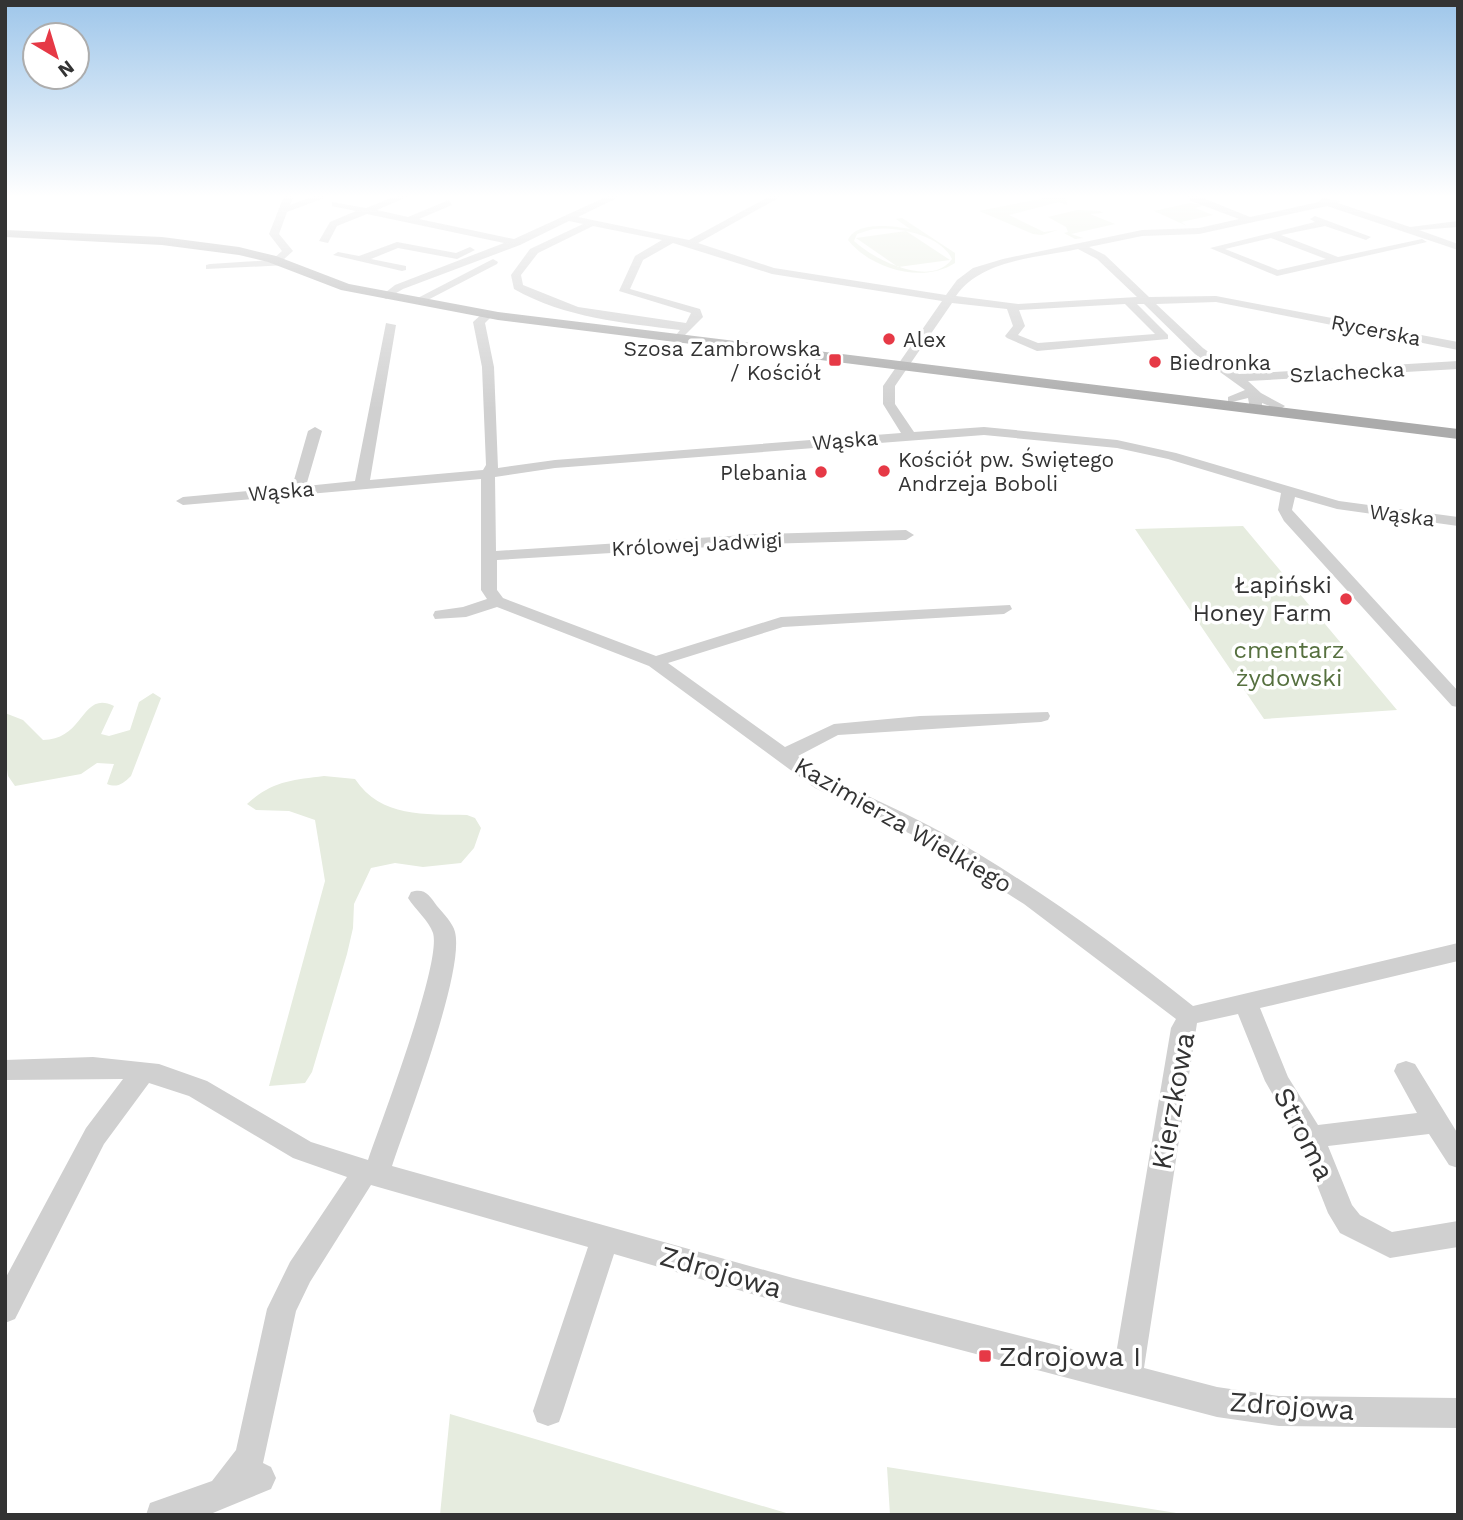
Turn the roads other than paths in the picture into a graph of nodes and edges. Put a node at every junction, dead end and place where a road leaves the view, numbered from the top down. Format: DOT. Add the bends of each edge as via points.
graph roads {
  1 [pos="295,267"];
  2 [pos="396,267"];
  3 [pos="451,267"];
  4 [pos="481,267"];
  5 [pos="521,267"];
  6 [pos="635,267"];
  7 [pos="760,267"];
  8 [pos="990,267"];
  9 [pos="1111,267"];
  10 [pos="1262,267"];
  11 [pos="1302,267"];
  12 [pos="401,268"];
  13 [pos="442,270"];
  14 [pos="466,276"];
  15 [pos="389,293"];
  16 [pos="950,299"];
  17 [pos="421,300"];
  18 [pos="1144,300"];
  19 [pos="1128,301"];
  20 [pos="1013,307"];
  21 [pos="496,314"];
  22 [pos="390,326"];
  23 [pos="684,331"];
  24 [pos="1458,346"];
  25 [pos="904,363"];
  26 [pos="1458,365"];
  27 [pos="1236,378"];
  28 [pos="1152,394"];
  29 [pos="1233,400"];
  30 [pos="1256,400"];
  31 [pos="1279,406"];
  32 [pos="315,431"];
  33 [pos="1458,431"];
  34 [pos="909,435"];
  35 [pos="488,474"];
  36 [pos="362,484"];
  37 [pos="298,490"];
  38 [pos="1289,492"];
  39 [pos="183,501"];
  40 [pos="1458,522"];
  41 [pos="906,535"];
  42 [pos="489,556"];
  43 [pos="497,601"];
  44 [pos="1004,609"];
  45 [pos="442,615"];
  46 [pos="655,662"];
  47 [pos="1458,702"];
  48 [pos="1041,716"];
  49 [pos="784,755"];
  50 [pos="419,898"];
  51 [pos="1458,952"];
  52 [pos="1245,1001"];
  53 [pos="1189,1016"];
  54 [pos="5,1070"];
  55 [pos="143,1071"];
  56 [pos="1406,1071"];
  57 [pos="1436,1122"];
  58 [pos="1311,1137"];
  59 [pos="1458,1157"];
  60 [pos="370,1174"];
  61 [pos="1458,1234"];
  62 [pos="605,1239"];
  63 [pos="5,1309"];
  64 [pos="1127,1377"];
  65 [pos="548,1410"];
  66 [pos="1458,1413"];
  67 [pos="260,1478"];
  68 [pos="223,1493"];
  69 [pos="162,1515"];
  1 -- 15 [label="main road" via="340,284"];
  2 -- 12 [label="street"];
  3 -- 13 [label="street"];
  4 -- 14 [label="street"];
  5 -- 23 [label="street" via="516,275 518,287 542,299"];
  6 -- 23 [label="street" via="624,291 695,310 697,317"];
  7 -- 16 [label="street, Rycerska"];
  8 -- 16 [label="street" via="964,279"];
  9 -- 18 [label="street"];
  10 -- 11 [label="street" via="1277,273"];
  13 -- 14 [label="street"];
  13 -- 15 [label="street"];
  14 -- 17 [label="street"];
  15 -- 17 [label="main road"];
  16 -- 20 [label="street, Rycerska"];
  16 -- 25 [label="street"];
  17 -- 21 [label="main road"];
  18 -- 19 [label="street, Rycerska"];
  18 -- 24 [label="street, Rycerska" via="1216,299"];
  18 -- 27 [label="street"];
  19 -- 20 [label="street, Rycerska"];
  19 -- 20 [label="street" via="1163,338 1032,346 1011,336 1019,326"];
  21 -- 23 [label="main road"];
  21 -- 25 [label="main road"];
  21 -- 35 [label="street" via="479,322 488,367 492,465"];
  22 -- 36 [label="street"];
  23 -- 25 [label="main road"];
  25 -- 28 [label="main road"];
  25 -- 34 [label="street" via="887,394"];
  26 -- 27 [label="street, Szlachecka"];
  27 -- 30 [label="street"];
  28 -- 29 [label="main road"];
  28 -- 30 [label="main road"];
  29 -- 30 [label="main road"];
  30 -- 31 [label="main road"];
  30 -- 33 [label="main road"];
  31 -- 33 [label="main road"];
  32 -- 37 [label="street"];
  34 -- 35 [label="street, Wąska" via="546,465"];
  34 -- 38 [label="street, Wąska" via="1004,432 1106,443 1163,454"];
  35 -- 36 [label="street, Wąska"];
  35 -- 42 [label="street"];
  36 -- 37 [label="street, Wąska"];
  37 -- 39 [label="street, Wąska"];
  38 -- 40 [label="street, Wąska" via="1359,510"];
  38 -- 47 [label="street" via="1285,510 1289,518"];
  41 -- 42 [label="street, Królowej Jadwigi"];
  42 -- 43 [label="street" via="489,590"];
  43 -- 45 [label="street"];
  43 -- 46 [label="street, Kazimierza Wielkiego"];
  44 -- 46 [label="street" via="781,622"];
  46 -- 49 [label="street, Kazimierza Wielkiego"];
  48 -- 49 [label="street" via="834,730"];
  49 -- 53 [label="street, Kazimierza Wielkiego" via="842,796 933,836 1102,946"];
  50 -- 60 [label="street" via="444,931 445,952 434,1000"];
  51 -- 52 [label="street, Kierzkowa"];
  52 -- 53 [label="street, Kierzkowa"];
  52 -- 58 [label="street, Stroma" via="1277,1081"];
  53 -- 64 [label="street, Kierzkowa" via="1183,1028"];
  54 -- 55 [label="street, Zdrojowa" via="92,1066"];
  55 -- 60 [label="street, Zdrojowa" via="181,1081 302,1151"];
  55 -- 63 [label="street" via="95,1136"];
  56 -- 57 [label="street"];
  57 -- 58 [label="street"];
  57 -- 59 [label="street"];
  58 -- 61 [label="street, Stroma" via="1345,1219 1358,1230 1390,1245"];
  60 -- 62 [label="street, Zdrojowa"];
  60 -- 68 [label="street" via="300,1272 282,1309 250,1457"];
  62 -- 64 [label="street, Zdrojowa"];
  62 -- 65 [label="street"];
  64 -- 66 [label="street, Zdrojowa" via="1255,1409"];
  67 -- 68 [label="street"];
  68 -- 69 [label="street"];
}
